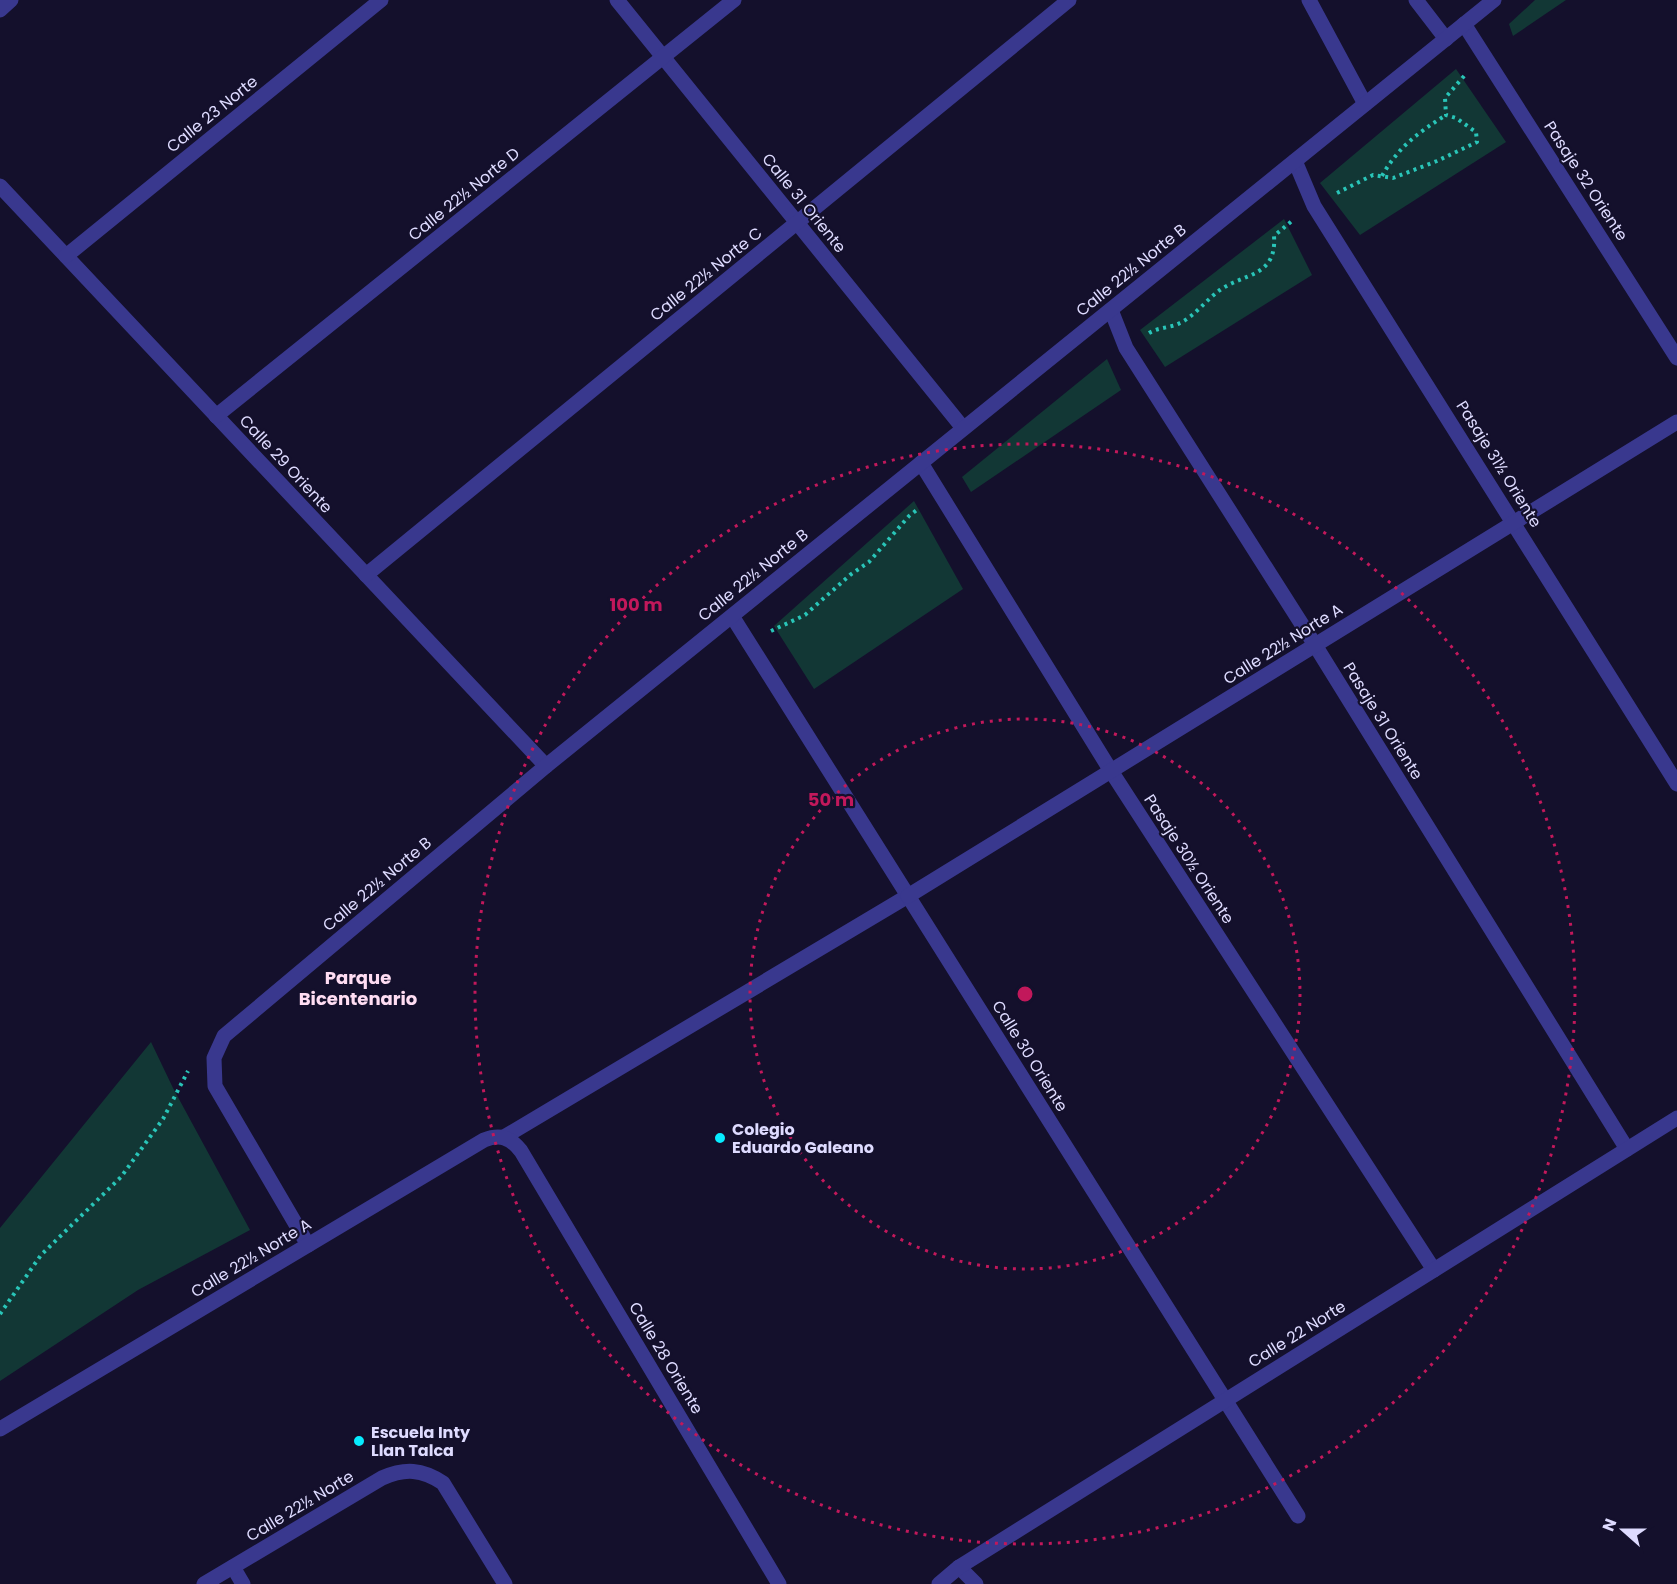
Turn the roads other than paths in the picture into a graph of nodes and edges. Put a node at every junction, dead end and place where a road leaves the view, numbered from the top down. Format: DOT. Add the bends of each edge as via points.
graph roads {
  1 [pos="11,0"];
  2 [pos="381,0"];
  3 [pos="616,0"];
  4 [pos="734,0"];
  5 [pos="1069,0"];
  6 [pos="1309,0"];
  7 [pos="1416,0"];
  8 [pos="1494,0"];
  9 [pos="0,9"];
  10 [pos="1464,24"];
  11 [pos="1446,39"];
  12 [pos="663,57"];
  13 [pos="1365,104"];
  14 [pos="1295,161"];
  15 [pos="0,186"];
  16 [pos="797,222"];
  17 [pos="66,256"];
  18 [pos="1111,310"];
  19 [pos="1677,358"];
  20 [pos="216,416"];
  21 [pos="1677,422"];
  22 [pos="963,429"];
  23 [pos="921,463"];
  24 [pos="1514,522"];
  25 [pos="366,575"];
  26 [pos="732,616"];
  27 [pos="1315,645"];
  28 [pos="546,765"];
  29 [pos="1111,771"];
  30 [pos="1677,784"];
  31 [pos="908,896"];
  32 [pos="1677,1118"];
  33 [pos="504,1137"];
  34 [pos="1627,1149"];
  35 [pos="308,1245"];
  36 [pos="1434,1270"];
  37 [pos="1225,1400"];
  38 [pos="0,1429"];
  39 [pos="1298,1516"];
  40 [pos="233,1567"];
  41 [pos="959,1567"];
  42 [pos="204,1584"];
  43 [pos="243,1584"];
  44 [pos="505,1584"];
  45 [pos="779,1584"];
  46 [pos="939,1584"];
  47 [pos="976,1584"];
  1 -- 9 [label="street"];
  2 -- 17 [label="street, Calle 23 Norte"];
  3 -- 12 [label="street, Calle 31 Oriente"];
  4 -- 12 [label="street, Calle 22½ Norte D"];
  5 -- 16 [label="street, Calle 22½ Norte C"];
  6 -- 13 [label="street"];
  7 -- 11 [label="street"];
  8 -- 10 [label="street, Calle 22½ Norte B"];
  10 -- 11 [label="street, Calle 22½ Norte B"];
  10 -- 19 [label="street, Pasaje 32 Oriente"];
  11 -- 13 [label="street, Calle 22½ Norte B"];
  12 -- 16 [label="street, Calle 31 Oriente"];
  12 -- 20 [label="street, Calle 22½ Norte D"];
  13 -- 14 [label="street, Calle 22½ Norte B"];
  14 -- 18 [label="street, Calle 22½ Norte B"];
  14 -- 24 [label="street, Pasaje 31½ Oriente" via="1314,206"];
  15 -- 17 [label="street, Calle 29 Oriente"];
  16 -- 22 [label="street, Calle 31 Oriente"];
  16 -- 25 [label="street, Calle 22½ Norte C"];
  17 -- 20 [label="street, Calle 29 Oriente"];
  18 -- 22 [label="street, Calle 22½ Norte B"];
  18 -- 27 [label="street, Pasaje 31 Oriente" via="1126,348"];
  20 -- 25 [label="street, Calle 29 Oriente"];
  21 -- 24 [label="street, Calle 22½ Norte A"];
  22 -- 23 [label="street, Calle 22½ Norte B"];
  23 -- 26 [label="street, Calle 22½ Norte B"];
  23 -- 29 [label="street, Pasaje 30½ Oriente"];
  24 -- 27 [label="street, Calle 22½ Norte A"];
  24 -- 30 [label="street, Pasaje 31½ Oriente"];
  25 -- 28 [label="street, Calle 29 Oriente"];
  26 -- 28 [label="street, Calle 22½ Norte B"];
  26 -- 31 [label="street, Calle 30 Oriente"];
  27 -- 29 [label="street, Calle 22½ Norte A"];
  27 -- 34 [label="street, Pasaje 31 Oriente"];
  28 -- 35 [label="street, Calle 22½ Norte B" via="224,1036 214,1058 213,1072 221,1099"];
  29 -- 31 [label="street, Calle 22½ Norte A"];
  29 -- 36 [label="street, Pasaje 30½ Oriente"];
  31 -- 33 [label="street, Calle 22½ Norte A"];
  31 -- 37 [label="street, Calle 30 Oriente"];
  32 -- 34 [label="street, Calle 22 Norte"];
  33 -- 35 [label="street, Calle 22½ Norte A" via="484,1140"];
  33 -- 45 [label="street, Calle 28 Oriente" via="521,1151"];
  34 -- 36 [label="street, Calle 22 Norte"];
  35 -- 38 [label="street, Calle 22½ Norte A"];
  36 -- 37 [label="street, Calle 22 Norte"];
  37 -- 39 [label="street, Calle 30 Oriente"];
  37 -- 41 [label="street, Calle 22 Norte"];
  40 -- 42 [label="street, Calle 22½ Norte"];
  40 -- 43 [label="street"];
  40 -- 44 [label="street, Calle 22½ Norte" via="382,1478 406,1470 419,1471 443,1483"];
  41 -- 46 [label="street, Calle 22 Norte"];
  41 -- 47 [label="street"];
}
